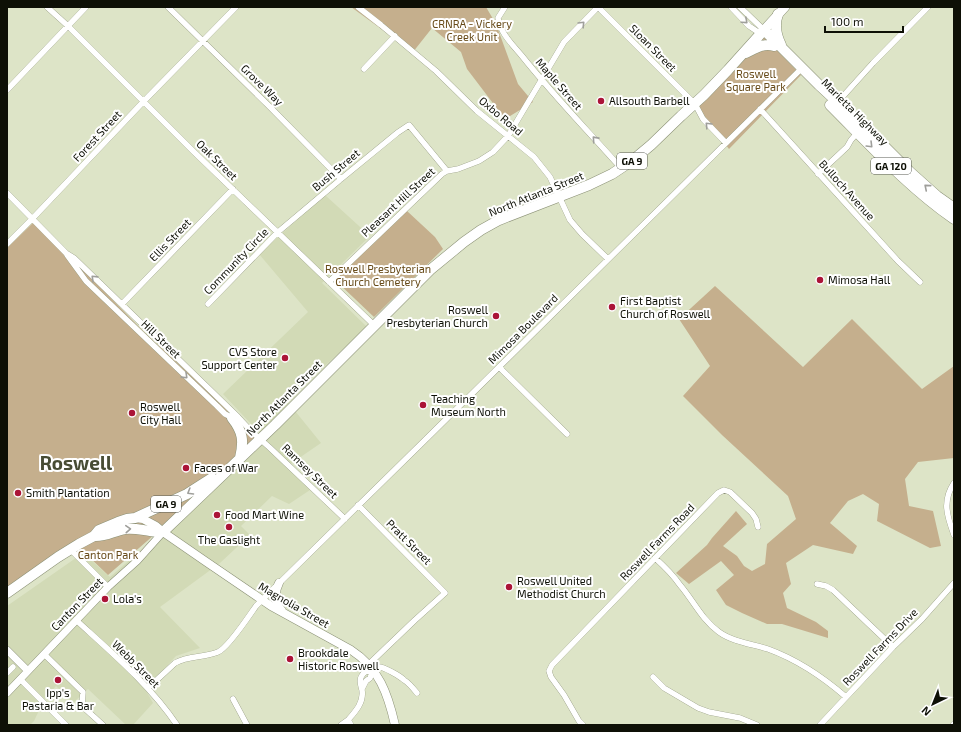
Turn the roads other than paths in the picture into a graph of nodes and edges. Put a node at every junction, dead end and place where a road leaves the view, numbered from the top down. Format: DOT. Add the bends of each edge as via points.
graph roads {
  1 [pos="47,7"];
  2 [pos="86,7"];
  3 [pos="168,7"];
  4 [pos="236,7"];
  5 [pos="358,7"];
  6 [pos="505,7"];
  7 [pos="731,7"];
  8 [pos="740,7"];
  9 [pos="928,7"];
  10 [pos="600,8"];
  11 [pos="781,10"];
  12 [pos="68,26"];
  13 [pos="762,32"];
  14 [pos="395,36"];
  15 [pos="202,42"];
  16 [pos="774,46"];
  17 [pos="787,53"];
  18 [pos="742,55"];
  19 [pos="364,69"];
  20 [pos="798,72"];
  21 [pos="542,80"];
  22 [pos="7,90"];
  23 [pos="144,101"];
  24 [pos="694,104"];
  25 [pos="835,105"];
  26 [pos="760,109"];
  27 [pos="858,132"];
  28 [pos="508,136"];
  29 [pos="726,143"];
  30 [pos="621,168"];
  31 [pos="447,171"];
  32 [pos="818,174"];
  33 [pos="341,179"];
  34 [pos="233,189"];
  35 [pos="7,194"];
  36 [pos="559,197"];
  37 [pos="954,208"];
  38 [pos="32,219"];
  39 [pos="954,219"];
  40 [pos="278,232"];
  41 [pos="7,244"];
  42 [pos="66,253"];
  43 [pos="608,259"];
  44 [pos="329,282"];
  45 [pos="920,282"];
  46 [pos="122,304"];
  47 [pos="208,304"];
  48 [pos="375,326"];
  49 [pos="499,367"];
  50 [pos="232,418"];
  51 [pos="251,431"];
  52 [pos="567,434"];
  53 [pos="261,439"];
  54 [pos="237,461"];
  55 [pos="954,483"];
  56 [pos="358,505"];
  57 [pos="135,518"];
  58 [pos="345,519"];
  59 [pos="758,527"];
  60 [pos="163,532"];
  61 [pos="954,535"];
  62 [pos="94,536"];
  63 [pos="70,549"];
  64 [pos="655,558"];
  65 [pos="279,583"];
  66 [pos="954,583"];
  67 [pos="817,584"];
  68 [pos="108,587"];
  69 [pos="7,593"];
  70 [pos="262,600"];
  71 [pos="283,613"];
  72 [pos="76,620"];
  73 [pos="893,648"];
  74 [pos="7,650"];
  75 [pos="44,654"];
  76 [pos="13,667"];
  77 [pos="371,667"];
  78 [pos="28,671"];
  79 [pos="7,673"];
  80 [pos="654,678"];
  81 [pos="20,679"];
  82 [pos="148,688"];
  83 [pos="7,693"];
  84 [pos="417,693"];
  85 [pos="846,697"];
  86 [pos="233,699"];
  87 [pos="349,722"];
  88 [pos="66,725"];
  89 [pos="102,725"];
  90 [pos="177,725"];
  91 [pos="247,725"];
  92 [pos="341,725"];
  93 [pos="395,725"];
  94 [pos="583,725"];
  95 [pos="757,725"];
  96 [pos="820,725"];
  1 -- 12 [label="street, Oak Street"];
  2 -- 12 [label="street"];
  3 -- 15 [label="street, Grove Way"];
  4 -- 15 [label="street, Forest Street"];
  5 -- 14 [label="street, Oxbo Road"];
  6 -- 21 [label="street, Maple Street" via="498,18 500,26"];
  7 -- 13 [label="street, one-way" via="745,22"];
  8 -- 13 [label="street"];
  9 -- 25 [label="street"];
  21 -- 10 [label="street, Pleasant Hill Street, one-way" via="564,42"];
  10 -- 24 [label="street, Sloan Street"];
  11 -- 13 [label="main road, GA 9"];
  11 -- 17 [label="highway" via="776,26 780,42"];
  12 -- 22 [label="street"];
  12 -- 23 [label="street, Oak Street"];
  13 -- 16 [label="highway, Marietta Highway"];
  13 -- 17 [label="highway, Marietta Highway / GA 120"];
  13 -- 18 [label="highway, North Atlanta Street / GA 9"];
  14 -- 19 [label="street"];
  14 -- 28 [label="street, Oxbo Road"];
  15 -- 23 [label="street, Forest Street"];
  15 -- 33 [label="street, Grove Way"];
  16 -- 18 [label="highway" via="763,46"];
  16 -- 20 [label="highway, Marietta Highway / GA 120"];
  17 -- 25 [label="highway, Marietta Highway / GA 120"];
  18 -- 24 [label="highway, North Atlanta Street / GA 9"];
  20 -- 25 [label="highway, Marietta Highway / GA 120"];
  20 -- 26 [label="street, Mimosa Boulevard"];
  21 -- 28 [label="street, Pleasant Hill Street"];
  30 -- 21 [label="street, Maple Street, one-way"];
  23 -- 34 [label="street, Oak Street"];
  23 -- 38 [label="street, Forest Street"];
  29 -- 24 [label="street, Sloan Street, one-way" via="703,119"];
  24 -- 30 [label="highway, North Atlanta Street / GA 9" via="642,153"];
  25 -- 27 [label="highway, Marietta Highway / GA 120"];
  37 -- 25 [label="highway, Marietta Highway / GA 120, one-way" via="937,196"];
  26 -- 29 [label="street, Mimosa Boulevard"];
  26 -- 32 [label="street, Bulloch Avenue"];
  27 -- 32 [label="street" via="847,147"];
  27 -- 39 [label="highway, Marietta Highway / GA 120, one-way" via="921,195"];
  28 -- 31 [label="street, Pleasant Hill Street" via="493,152 479,161"];
  28 -- 36 [label="street, Oxbo Road" via="543,167"];
  29 -- 43 [label="street, Mimosa Boulevard"];
  30 -- 36 [label="highway, North Atlanta Street / GA 9" via="590,185"];
  31 -- 33 [label="street, Bush Street" via="409,125"];
  31 -- 44 [label="street, Pleasant Hill Street"];
  32 -- 45 [label="street, Bulloch Avenue"];
  33 -- 40 [label="street, Bush Street"];
  34 -- 40 [label="street, Oak Street"];
  34 -- 46 [label="street, Ellis Street"];
  35 -- 38 [label="street, Hill Street"];
  36 -- 43 [label="street, Oxbo Road" via="570,220"];
  36 -- 48 [label="highway, North Atlanta Street / GA 9" via="499,220 481,230 439,262"];
  38 -- 41 [label="street, Forest Street"];
  38 -- 42 [label="street, Hill Street"];
  40 -- 44 [label="street, Oak Street"];
  40 -- 47 [label="street, Community Circle"];
  46 -- 42 [label="street, Hill Street, one-way"];
  42 -- 50 [label="street, Hill Street, one-way" via="86,281"];
  43 -- 49 [label="street, Mimosa Boulevard"];
  44 -- 48 [label="street, Oak Street"];
  46 -- 51 [label="street, Hill Street"];
  48 -- 53 [label="highway, North Atlanta Street / GA 9"];
  49 -- 52 [label="street"];
  49 -- 56 [label="street, Mimosa Boulevard"];
  50 -- 51 [label="street, Hill Street"];
  50 -- 54 [label="highway" via="243,444"];
  51 -- 53 [label="street, Hill Street"];
  53 -- 54 [label="highway, North Atlanta Street / GA 9"];
  53 -- 58 [label="street, Ramsey Street"];
  54 -- 57 [label="highway, GA 9, one-way" via="187,494"];
  54 -- 60 [label="highway, North Atlanta Street / GA 9"];
  55 -- 61 [label="street" via="948,494 946,507"];
  56 -- 58 [label="street, Mimosa Boulevard"];
  56 -- 77 [label="street, Pratt Street" via="445,593 415,620"];
  57 -- 60 [label="main road, Magnolia Street" via="150,522"];
  57 -- 62 [label="highway, GA 9" via="99,530"];
  58 -- 65 [label="street, Mimosa Boulevard"];
  59 -- 64 [label="street, Roswell Farms Road" via="752,513 730,492 721,491"];
  62 -- 60 [label="highway, GA 9, one-way" via="126,529"];
  60 -- 68 [label="street, Canton Street" via="137,561"];
  60 -- 70 [label="main road, Magnolia Street"];
  62 -- 63 [label="highway, GA 9"];
  63 -- 68 [label="street"];
  63 -- 69 [label="highway, GA 9"];
  64 -- 85 [label="street" via="680,584 706,621 717,631 732,639 768,649 795,661 822,677"];
  64 -- 94 [label="street, Roswell Farms Road" via="550,668 551,677"];
  65 -- 70 [label="street, Mimosa Boulevard"];
  65 -- 71 [label="main road" via="275,598"];
  66 -- 73 [label="street, Roswell Farms Drive"];
  67 -- 73 [label="street" via="833,590"];
  68 -- 72 [label="street, Canton Street"];
  70 -- 71 [label="main road, Magnolia Street"];
  70 -- 82 [label="street, Mimosa Boulevard" via="223,649 213,654 180,660"];
  71 -- 77 [label="main road, Magnolia Street" via="361,656"];
  72 -- 75 [label="street, Canton Street"];
  72 -- 82 [label="street, Webb Street"];
  73 -- 85 [label="street, Roswell Farms Drive"];
  74 -- 78 [label="street"];
  75 -- 78 [label="street, Canton Street"];
  75 -- 89 [label="street" via="83,692 82,706"];
  76 -- 79 [label="street"];
  77 -- 84 [label="street" via="384,668 404,680"];
  77 -- 87 [label="street" via="370,678 362,689 358,709"];
  77 -- 93 [label="main road, Magnolia Street" via="384,687"];
  78 -- 81 [label="street, Canton Street"];
  80 -- 95 [label="street" via="664,688 698,708 740,718"];
  81 -- 83 [label="street, Canton Street"];
  81 -- 88 [label="street"];
  82 -- 90 [label="street, Webb Street"];
  85 -- 96 [label="street, Roswell Farms Drive"];
  86 -- 91 [label="street"];
  87 -- 92 [label="street"];
}
